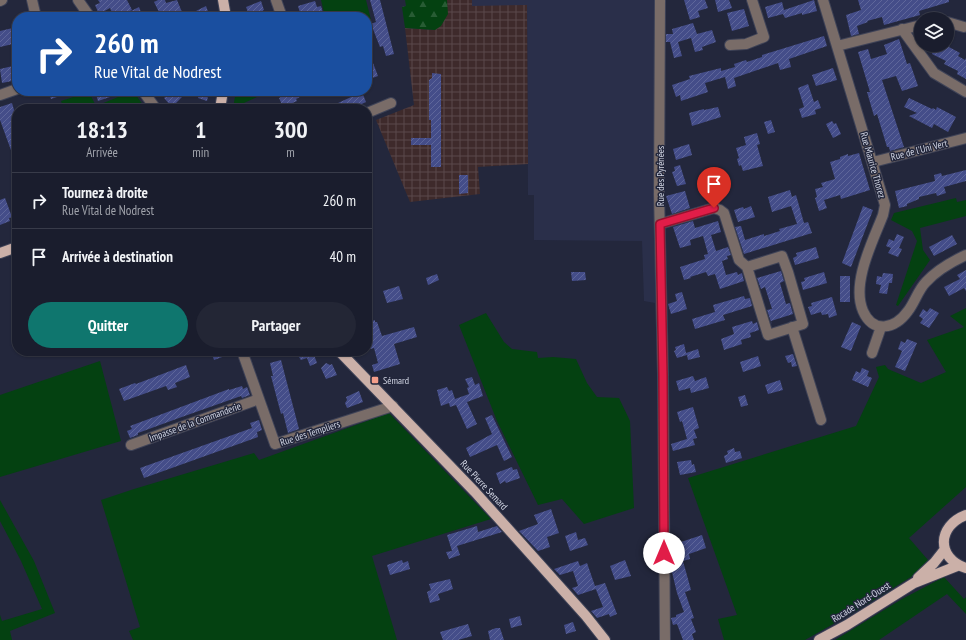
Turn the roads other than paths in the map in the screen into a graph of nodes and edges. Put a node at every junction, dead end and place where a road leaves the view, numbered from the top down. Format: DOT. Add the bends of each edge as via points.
graph roads {
  1 [pos="32,0"];
  2 [pos="78,0"];
  3 [pos="223,0"];
  4 [pos="276,0"];
  5 [pos="660,0"];
  6 [pos="752,0"];
  7 [pos="823,0"];
  8 [pos="35,12"];
  9 [pos="86,12"];
  10 [pos="225,12"];
  11 [pos="280,12"];
  12 [pos="954,24"];
  13 [pos="914,26"];
  14 [pos="964,27"];
  15 [pos="902,29"];
  16 [pos="730,45"];
  17 [pos="837,46"];
  18 [pos="12,91"];
  19 [pos="966,92"];
  20 [pos="0,95"];
  21 [pos="390,103"];
  22 [pos="372,111"];
  23 [pos="966,138"];
  24 [pos="872,162"];
  25 [pos="660,224"];
  26 [pos="12,249"];
  27 [pos="0,253"];
  28 [pos="966,255"];
  29 [pos="747,267"];
  30 [pos="792,327"];
  31 [pos="881,327"];
  32 [pos="872,354"];
  33 [pos="244,356"];
  34 [pos="344,356"];
  35 [pos="259,399"];
  36 [pos="393,406"];
  37 [pos="821,420"];
  38 [pos="131,445"];
  39 [pos="966,516"];
  40 [pos="945,549"];
  41 [pos="962,567"];
  42 [pos="914,582"];
  43 [pos="605,640"];
  44 [pos="664,640"];
  45 [pos="819,640"];
  1 -- 8 [label="street"];
  2 -- 9 [label="street"];
  3 -- 10 [label="main road"];
  4 -- 11 [label="street"];
  5 -- 25 [label="street, Rue des Pyrénées"];
  6 -- 16 [label="street" via="764,37 746,44"];
  7 -- 17 [label="street, Rue Maurice Thorez"];
  12 -- 14 [label="street"];
  13 -- 15 [label="street"];
  15 -- 17 [label="street"];
  15 -- 19 [label="street" via="934,73"];
  17 -- 24 [label="street, Rue Maurice Thorez"];
  18 -- 20 [label="street"];
  21 -- 22 [label="street"];
  23 -- 24 [label="street, Rue de l'Uni Vert"];
  24 -- 31 [label="street, Rue Maurice Thorez" via="885,211 860,274 860,300 868,320"];
  25 -- 29 [label="street" via="714,208 720,210 724,213 740,260"];
  25 -- 44 [label="street, Rue des Pyrénées"];
  26 -- 27 [label="main road"];
  28 -- 31 [label="street" via="943,268 925,283 908,312 889,326"];
  29 -- 30 [label="street" via="768,335"];
  29 -- 30 [label="street" via="782,256 803,324"];
  30 -- 37 [label="street"];
  31 -- 32 [label="street"];
  33 -- 35 [label="street, Rue des Templiers"];
  34 -- 36 [label="main road, Rue Pierre Semard"];
  35 -- 36 [label="street, Rue des Templiers" via="275,444"];
  35 -- 38 [label="street, Impasse de la Commanderie"];
  36 -- 43 [label="main road, Rue Pierre Semard" via="480,498"];
  39 -- 40 [label="main road" via="956,519 948,527 944,538"];
  40 -- 41 [label="main road" via="949,559"];
  40 -- 42 [label="main road, Rocade Nord-Ouest"];
  41 -- 42 [label="main road, Rocade Nord-Ouest"];
  42 -- 45 [label="main road, Rocade Nord-Ouest"];
}
